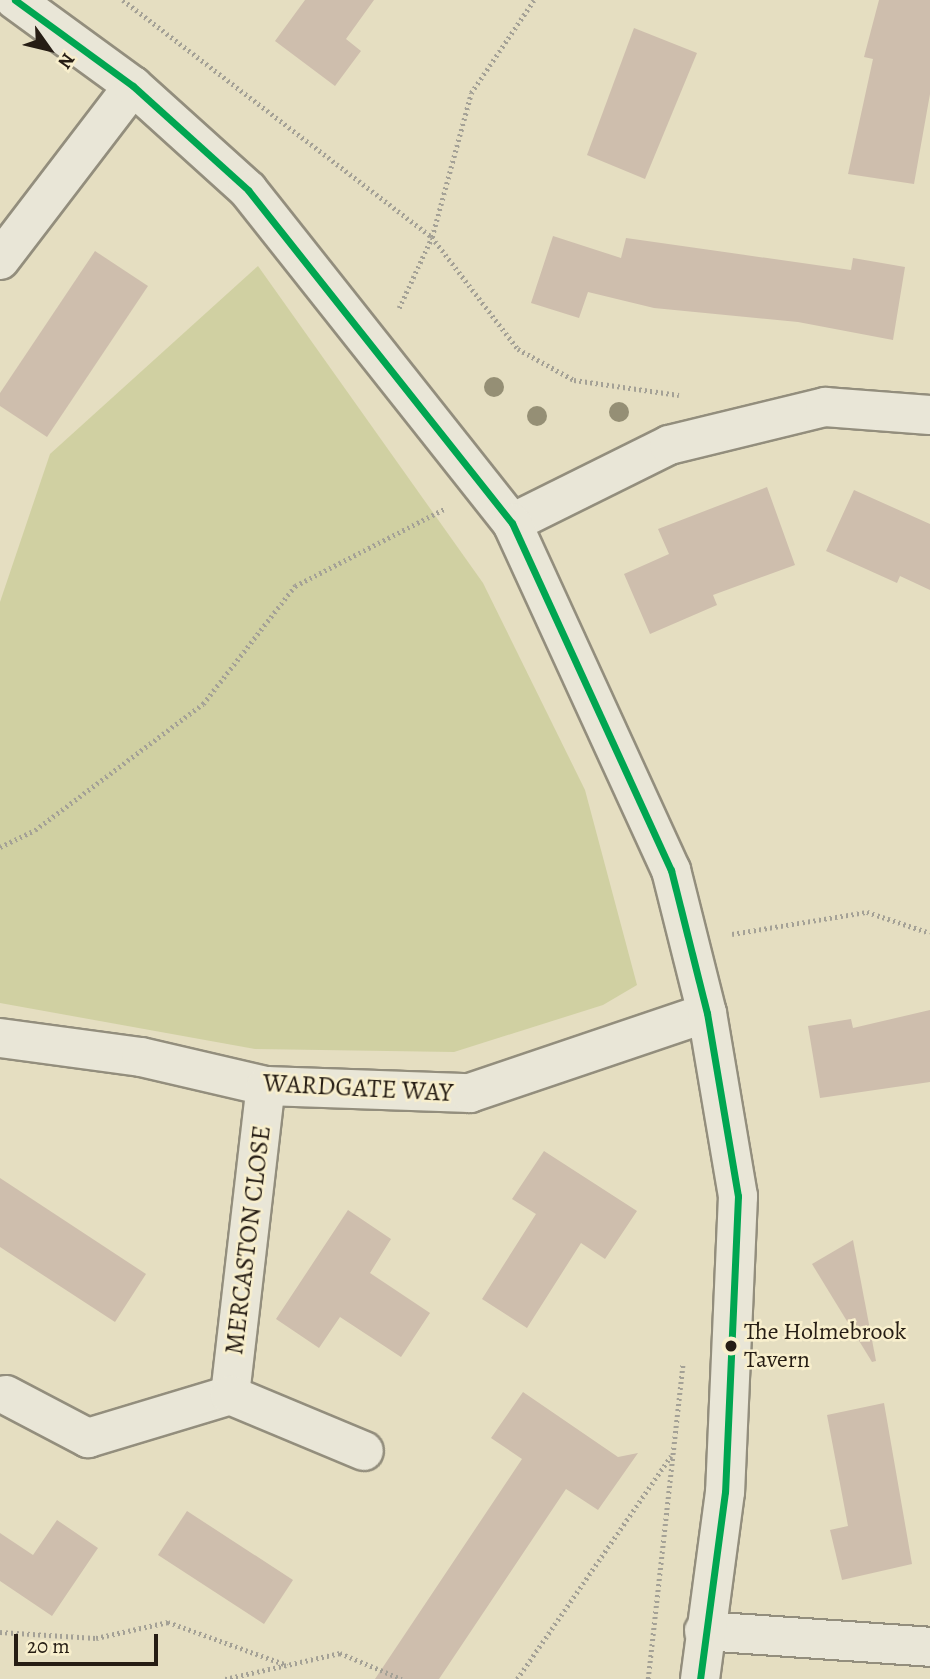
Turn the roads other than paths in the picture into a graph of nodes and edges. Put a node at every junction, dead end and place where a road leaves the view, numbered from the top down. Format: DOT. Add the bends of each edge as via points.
graph roads {
  1 [pos="16,0"];
  2 [pos="133,86"];
  3 [pos="0,260"];
  4 [pos="930,415"];
  5 [pos="512,523"];
  6 [pos="708,1013"];
  7 [pos="0,1038"];
  8 [pos="266,1086"];
  9 [pos="6,1395"];
  10 [pos="230,1395"];
  11 [pos="364,1451"];
  12 [pos="704,1631"];
  13 [pos="930,1647"];
  14 [pos="700,1679"];
  1 -- 2 [label="street"];
  2 -- 3 [label="street"];
  2 -- 5 [label="street" via="248,190"];
  4 -- 5 [label="street" via="825,407 668,445"];
  5 -- 6 [label="street" via="671,870"];
  6 -- 8 [label="street, WARDGATE WAY" via="470,1093"];
  6 -- 12 [label="street" via="737,1196 725,1492"];
  7 -- 8 [label="street, WARDGATE WAY" via="141,1058"];
  8 -- 10 [label="street, MERCASTON CLOSE"];
  9 -- 10 [label="street" via="88,1438"];
  10 -- 11 [label="street"];
  12 -- 13 [label="street"];
  12 -- 14 [label="street"];
}
